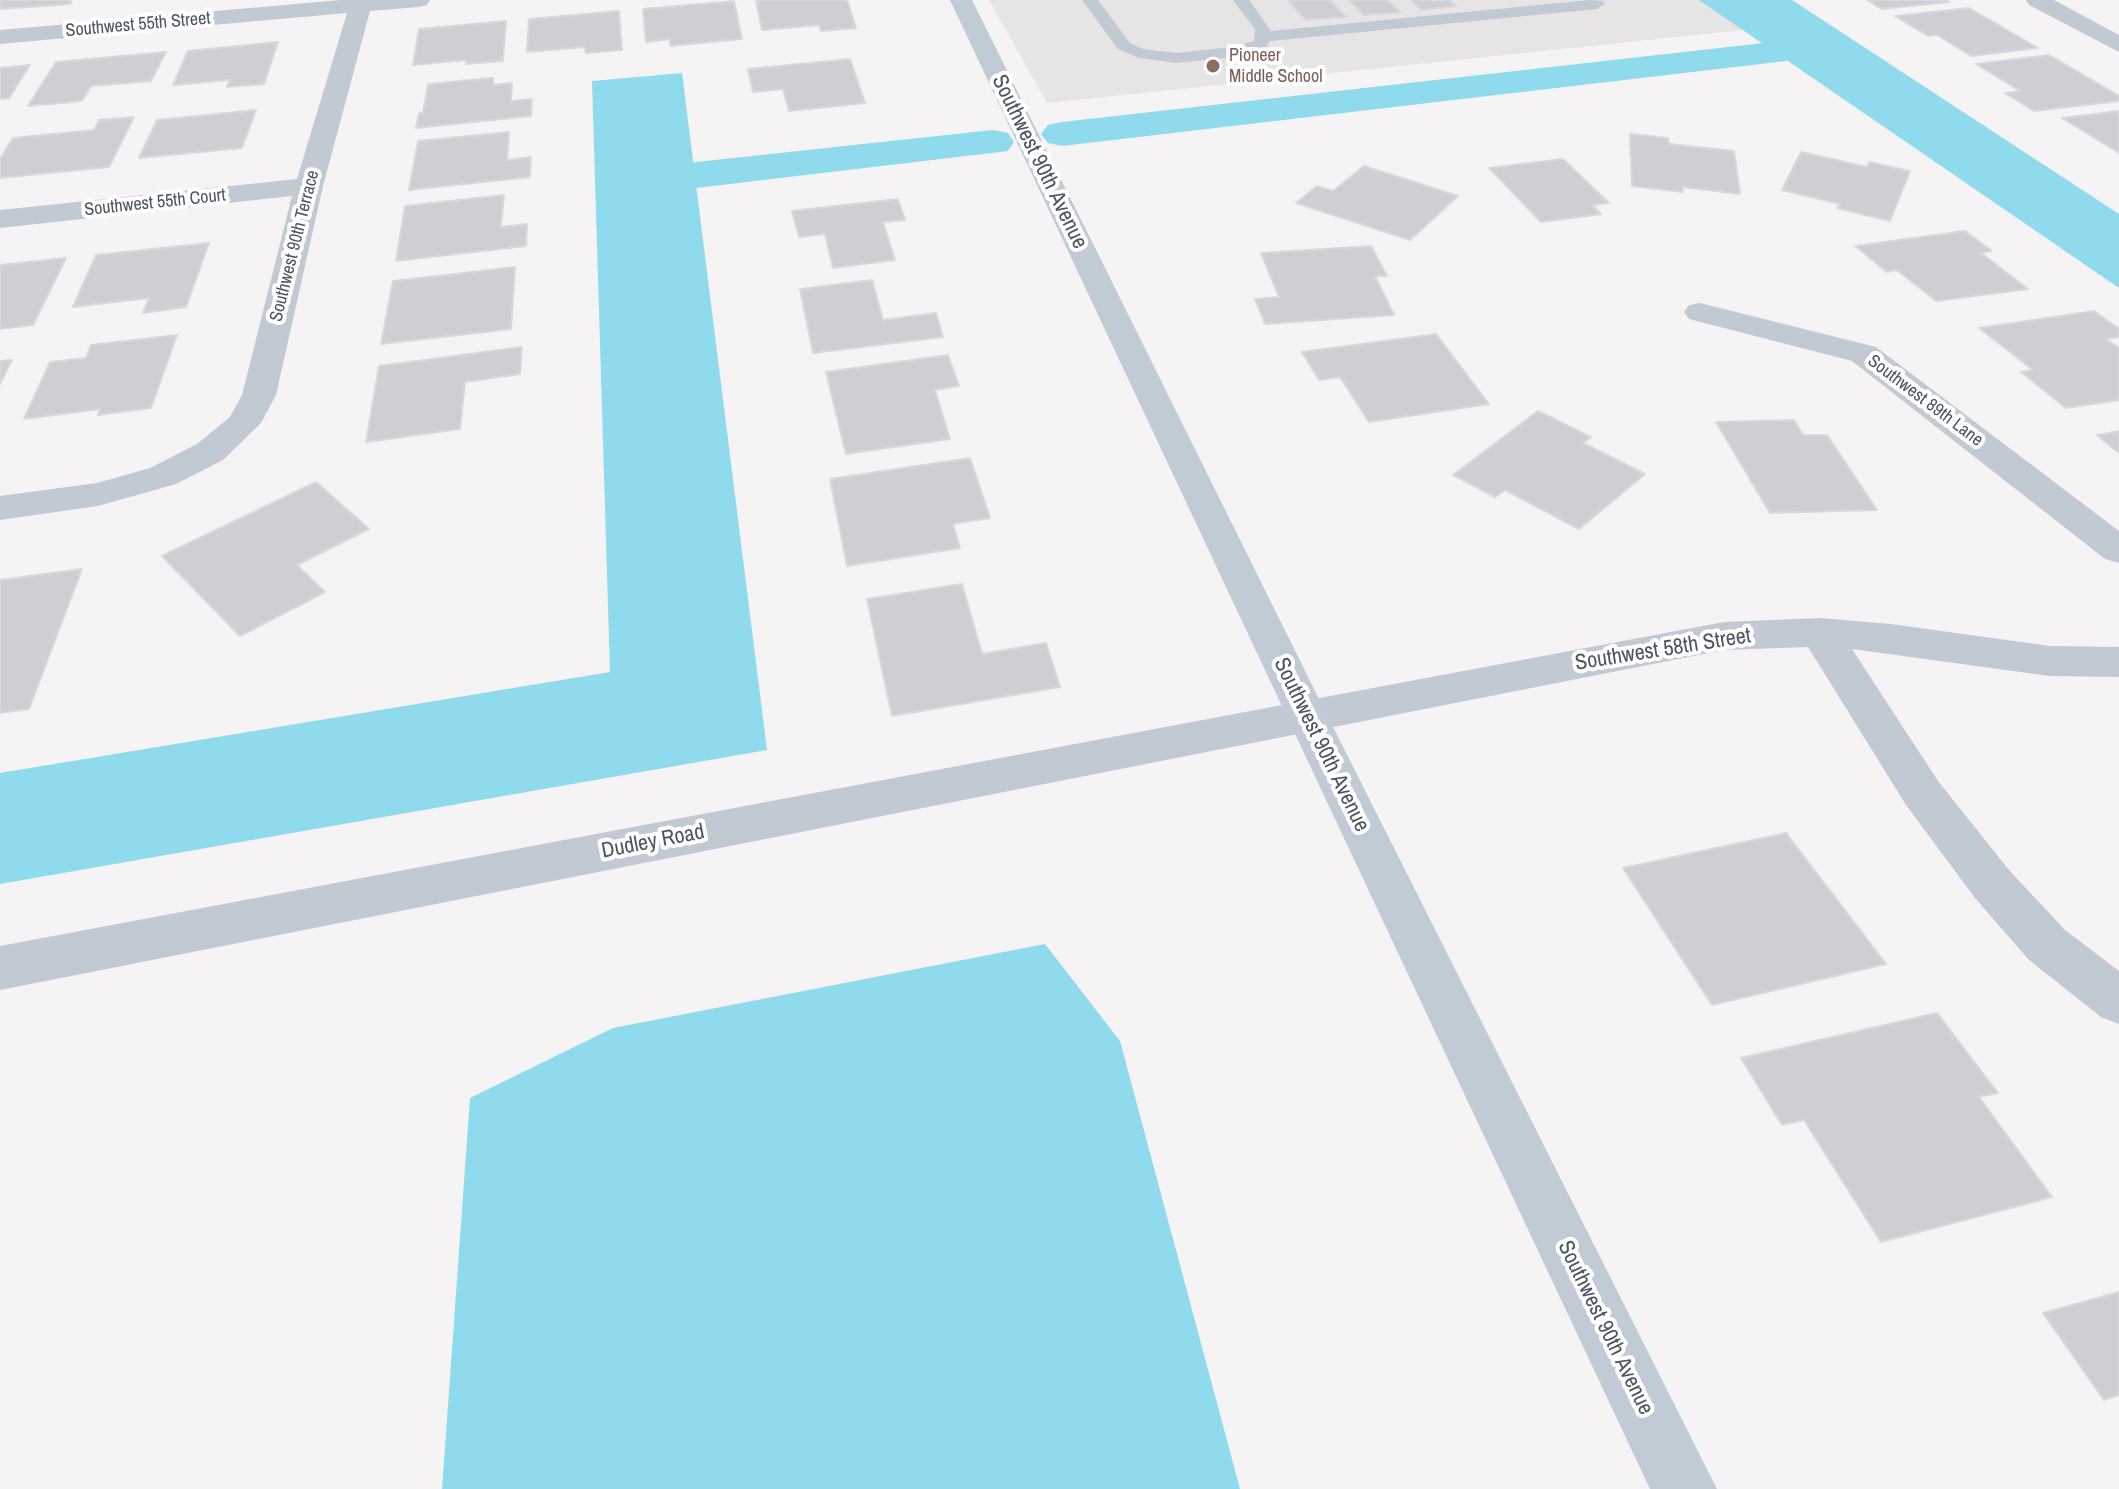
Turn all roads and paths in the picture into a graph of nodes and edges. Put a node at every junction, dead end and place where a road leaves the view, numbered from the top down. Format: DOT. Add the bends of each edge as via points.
graph roads {
  1 [pos="419,0"];
  2 [pos="961,0"];
  3 [pos="1090,0"];
  4 [pos="1241,0"];
  5 [pos="2037,0"];
  6 [pos="361,2"];
  7 [pos="1597,4"];
  8 [pos="0,37"];
  9 [pos="1264,37"];
  10 [pos="2119,45"];
  11 [pos="309,186"];
  12 [pos="0,219"];
  13 [pos="1700,312"];
  14 [pos="0,508"];
  15 [pos="2119,550"];
  16 [pos="1820,632"];
  17 [pos="2119,662"];
  18 [pos="1305,715"];
  19 [pos="0,968"];
  20 [pos="2119,1001"];
  21 [pos="1684,1489"];
  1 -- 6 [label="street, Southwest 55th Street"];
  2 -- 18 [label="street, Southwest 90th Avenue"];
  3 -- 9 [label="lane" via="1124,46 1155,57 1233,52 1260,44"];
  4 -- 9 [label="lane" via="1259,21"];
  5 -- 10 [label="street"];
  6 -- 8 [label="street, Southwest 55th Street"];
  6 -- 11 [label="street, Southwest 90th Terrace"];
  7 -- 9 [label="lane"];
  11 -- 12 [label="street, Southwest 55th Court"];
  11 -- 14 [label="street, Southwest 90th Terrace" via="253,409 229,438 188,465 132,486"];
  13 -- 15 [label="street, Southwest 89th Lane" via="1864,354"];
  16 -- 17 [label="street, Southwest 58th Street" via="2050,661"];
  16 -- 18 [label="street, Southwest 58th Street" via="1724,636"];
  16 -- 20 [label="street" via="1922,793 1992,884 2047,945"];
  18 -- 19 [label="street, Dudley Road"];
  18 -- 21 [label="street, Southwest 90th Avenue"];
}
